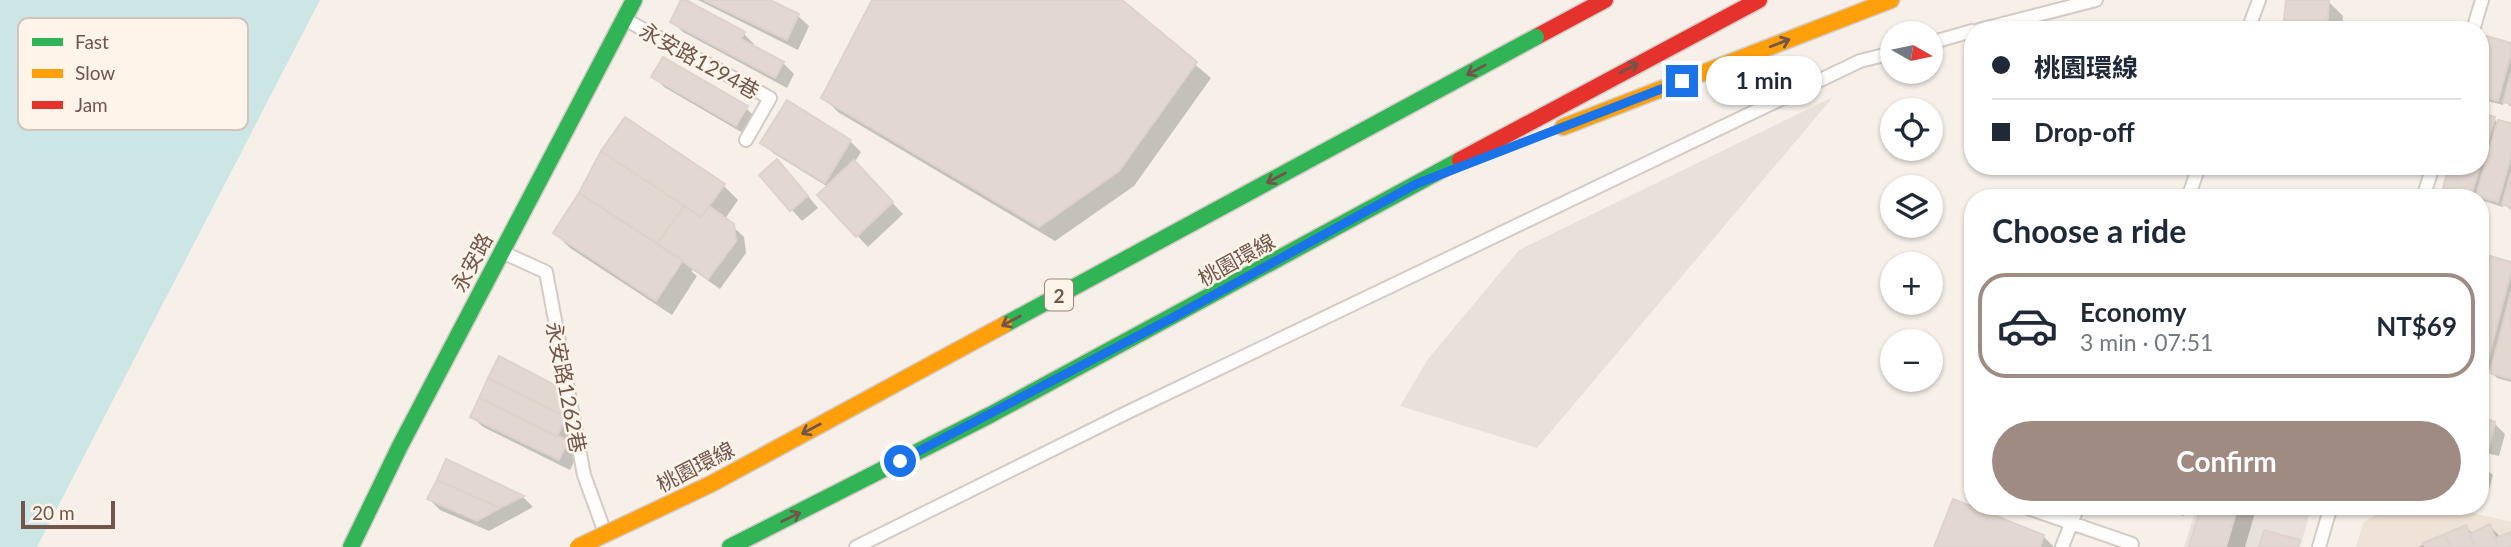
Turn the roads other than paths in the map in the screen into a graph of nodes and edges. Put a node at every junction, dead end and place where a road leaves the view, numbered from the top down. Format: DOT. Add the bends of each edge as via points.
graph roads {
  1 [pos="634,0"];
  2 [pos="1605,0"];
  3 [pos="1759,0"];
  4 [pos="1891,0"];
  5 [pos="2096,0"];
  6 [pos="2259,0"];
  7 [pos="2482,0"];
  8 [pos="624,19"];
  9 [pos="2014,21"];
  10 [pos="2251,21"];
  11 [pos="2476,21"];
  12 [pos="1964,34"];
  13 [pos="1943,40"];
  14 [pos="1880,56"];
  15 [pos="746,140"];
  16 [pos="1416,184"];
  17 [pos="500,252"];
  18 [pos="2050,515"];
  19 [pos="2075,515"];
  20 [pos="2328,515"];
  21 [pos="2072,522"];
  22 [pos="2132,544"];
  23 [pos="351,547"];
  24 [pos="578,547"];
  25 [pos="610,547"];
  26 [pos="730,547"];
  27 [pos="856,547"];
  28 [pos="2062,547"];
  29 [pos="2319,547"];
  1 -- 8 [label="main road, 永安路"];
  2 -- 24 [label="main road, 桃園環線 / 2, one-way, bridge" via="711,484"];
  16 -- 3 [label="main road, 桃園環線, one-way"];
  16 -- 4 [label="main road, one-way"];
  5 -- 9 [label="lane"];
  6 -- 10 [label="lane"];
  7 -- 11 [label="lane"];
  8 -- 15 [label="lane, 永安路1294巷" via="769,98"];
  8 -- 17 [label="main road, 永安路"];
  12 -- 13 [label="lane"];
  14 -- 27 [label="lane" via="1860,61"];
  26 -- 16 [label="main road, 桃園環線, one-way" via="1172,318"];
  17 -- 23 [label="main road, 永安路"];
  17 -- 25 [label="lane, 永安路1262巷" via="546,272 584,475"];
  18 -- 21 [label="lane"];
  19 -- 21 [label="lane"];
  20 -- 29 [label="lane"];
  21 -- 22 [label="lane"];
  21 -- 28 [label="lane"];
}
